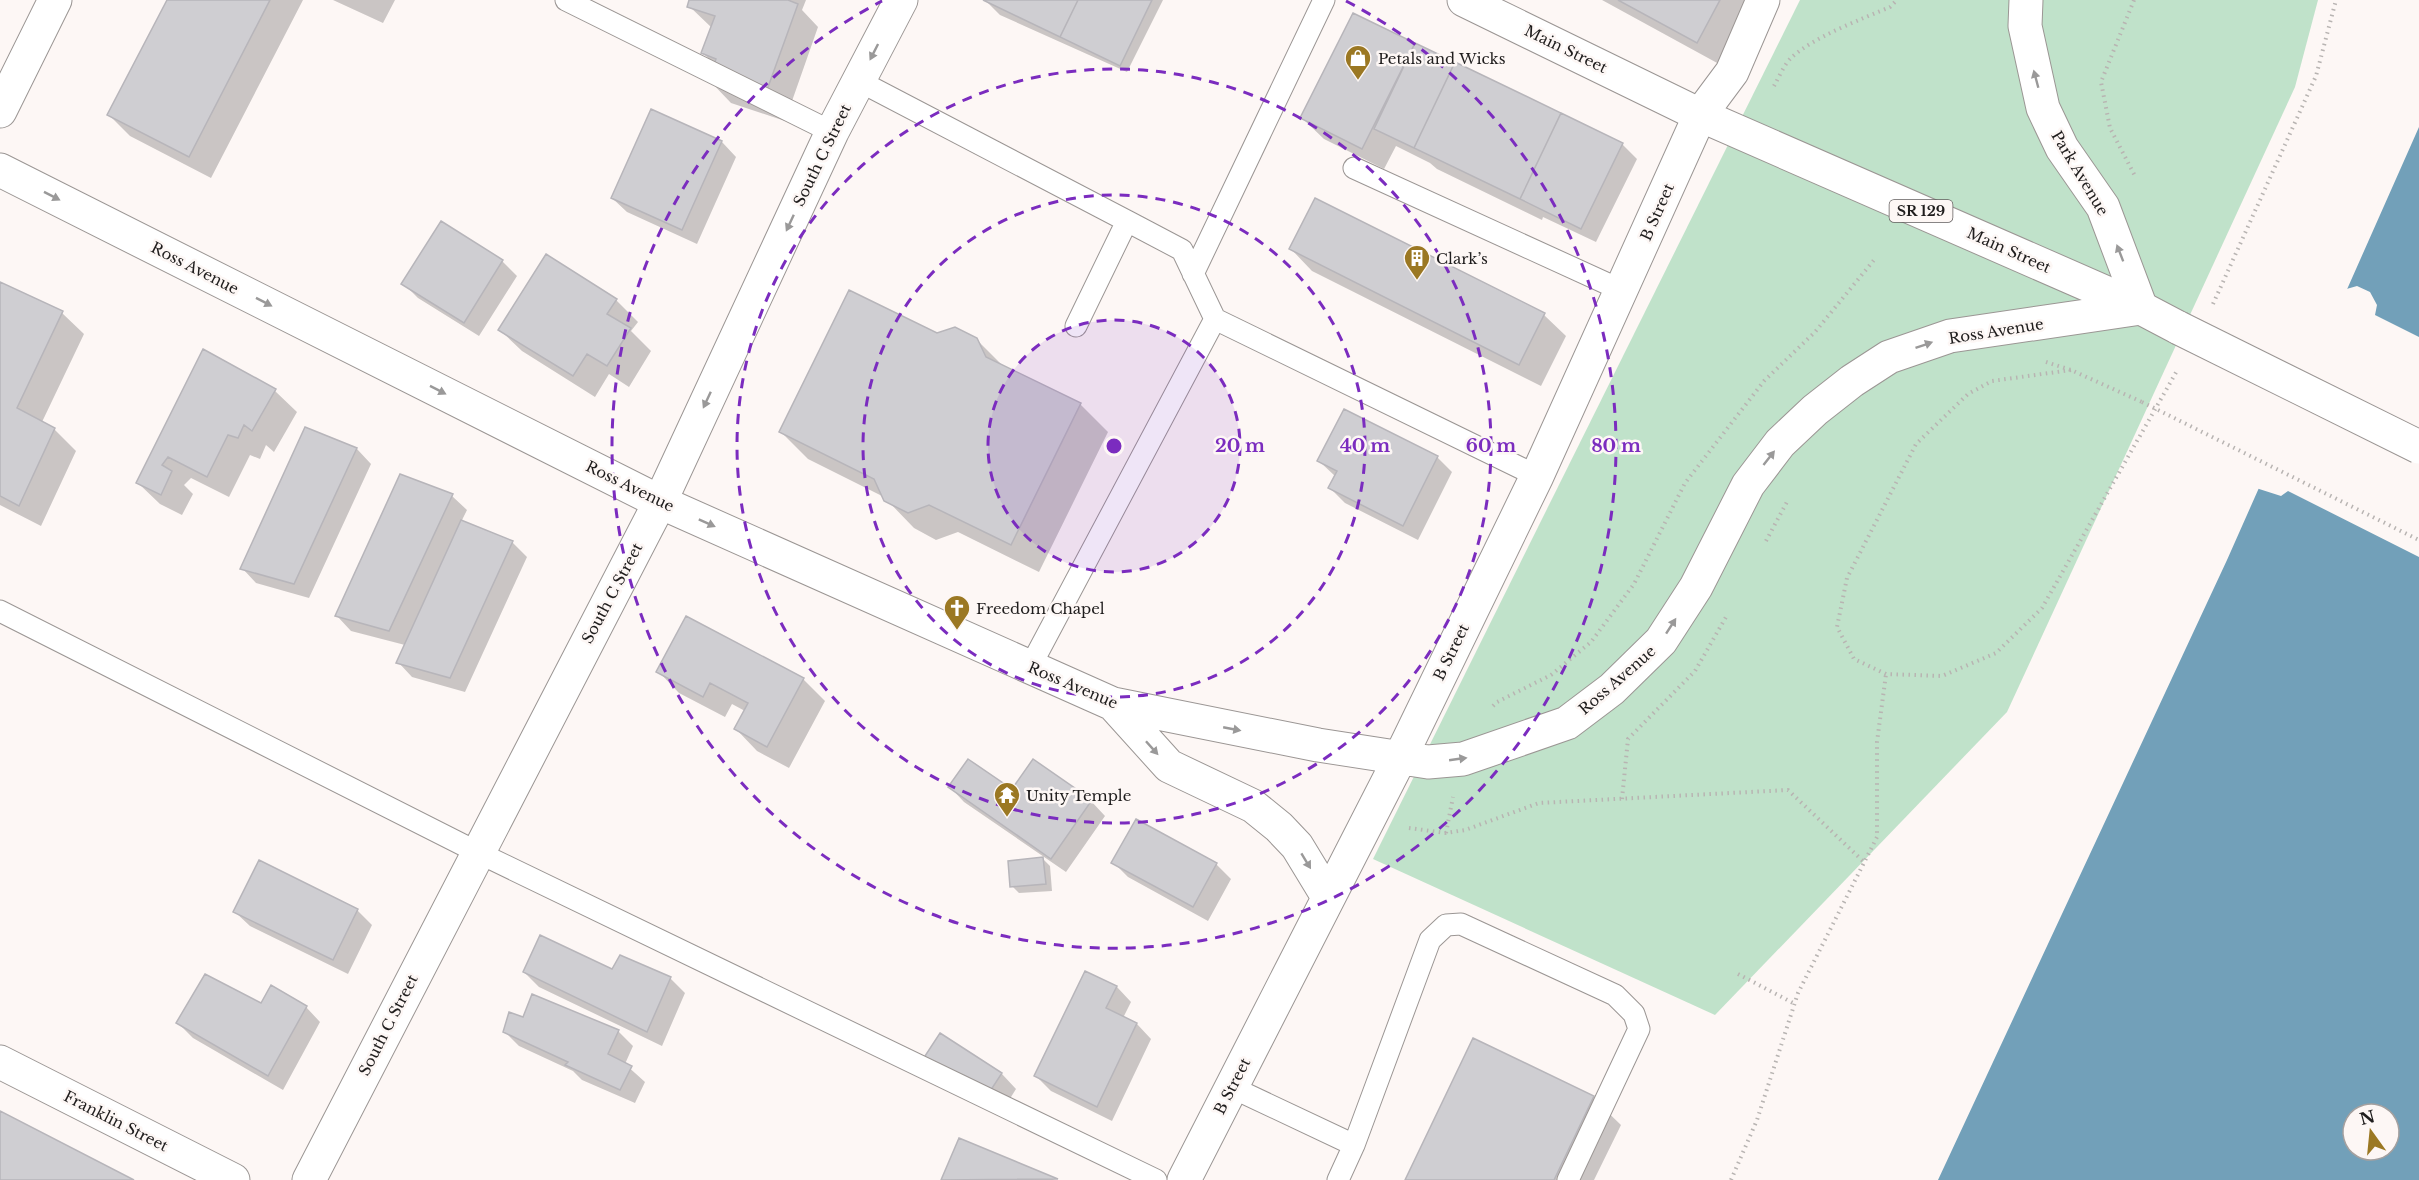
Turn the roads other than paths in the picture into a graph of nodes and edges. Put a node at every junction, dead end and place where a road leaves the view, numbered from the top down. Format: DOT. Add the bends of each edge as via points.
graph roads {
  1 [pos="55,0"];
  2 [pos="566,0"];
  3 [pos="900,0"];
  4 [pos="1324,0"];
  5 [pos="1464,0"];
  6 [pos="1764,0"];
  7 [pos="2026,0"];
  8 [pos="859,81"];
  9 [pos="0,111"];
  10 [pos="1700,115"];
  11 [pos="832,132"];
  12 [pos="1354,168"];
  13 [pos="0,170"];
  14 [pos="1127,221"];
  15 [pos="1193,274"];
  16 [pos="1621,290"];
  17 [pos="2140,308"];
  18 [pos="1215,319"];
  19 [pos="1076,326"];
  20 [pos="2419,447"];
  21 [pos="1537,476"];
  22 [pos="660,502"];
  23 [pos="0,611"];
  24 [pos="1030,667"];
  25 [pos="1113,704"];
  26 [pos="1400,758"];
  27 [pos="477,852"];
  28 [pos="1328,897"];
  29 [pos="0,1062"];
  30 [pos="1231,1088"];
  31 [pos="1354,1145"];
  32 [pos="233,1180"];
  33 [pos="309,1180"];
  34 [pos="1156,1180"];
  35 [pos="1184,1180"];
  36 [pos="1338,1180"];
  37 [pos="1568,1180"];
  1 -- 9 [label="main road"];
  2 -- 11 [label="lane"];
  3 -- 8 [label="main road, South C Street, one-way"];
  4 -- 15 [label="lane"];
  5 -- 10 [label="main road, Main Street / SR 129"];
  6 -- 10 [label="main road, B Street" via="1732,72"];
  17 -- 7 [label="main road, Park Avenue, one-way" via="2103,207 2062,148 2043,108 2025,26"];
  8 -- 11 [label="main road, South C Street"];
  8 -- 14 [label="lane"];
  10 -- 16 [label="main road, B Street"];
  10 -- 17 [label="main road, Main Street / SR 129"];
  11 -- 22 [label="main road, South C Street, one-way"];
  12 -- 16 [label="lane"];
  13 -- 22 [label="main road, Ross Avenue, one-way"];
  14 -- 15 [label="lane" via="1182,250"];
  14 -- 19 [label="lane"];
  15 -- 18 [label="lane"];
  16 -- 21 [label="main road, B Street"];
  17 -- 20 [label="main road, Main Street / SR 129, bridge"];
  26 -- 17 [label="main road, Ross Avenue, one-way" via="1428,762 1463,759 1505,746 1567,723 1612,689 1661,641 1696,587 1748,485 1780,443 1843,388 1890,357 1950,336"];
  18 -- 21 [label="lane"];
  18 -- 24 [label="lane"];
  21 -- 26 [label="main road, B Street"];
  22 -- 24 [label="main road, Ross Avenue, one-way"];
  22 -- 27 [label="main road, South C Street"];
  23 -- 27 [label="lane"];
  24 -- 25 [label="main road, Ross Avenue"];
  25 -- 26 [label="main road, Ross Avenue, one-way"];
  25 -- 28 [label="main road, one-way" via="1169,766 1253,806 1279,827 1297,846"];
  26 -- 28 [label="main road, B Street"];
  27 -- 33 [label="main road, South C Street"];
  27 -- 34 [label="lane"];
  28 -- 30 [label="main road, B Street"];
  29 -- 32 [label="main road, Franklin Street"];
  30 -- 31 [label="lane"];
  30 -- 35 [label="main road, B Street"];
  31 -- 36 [label="lane"];
  31 -- 37 [label="lane" via="1430,940 1446,926 1461,924 1616,995 1634,1014 1639,1029"];
}
